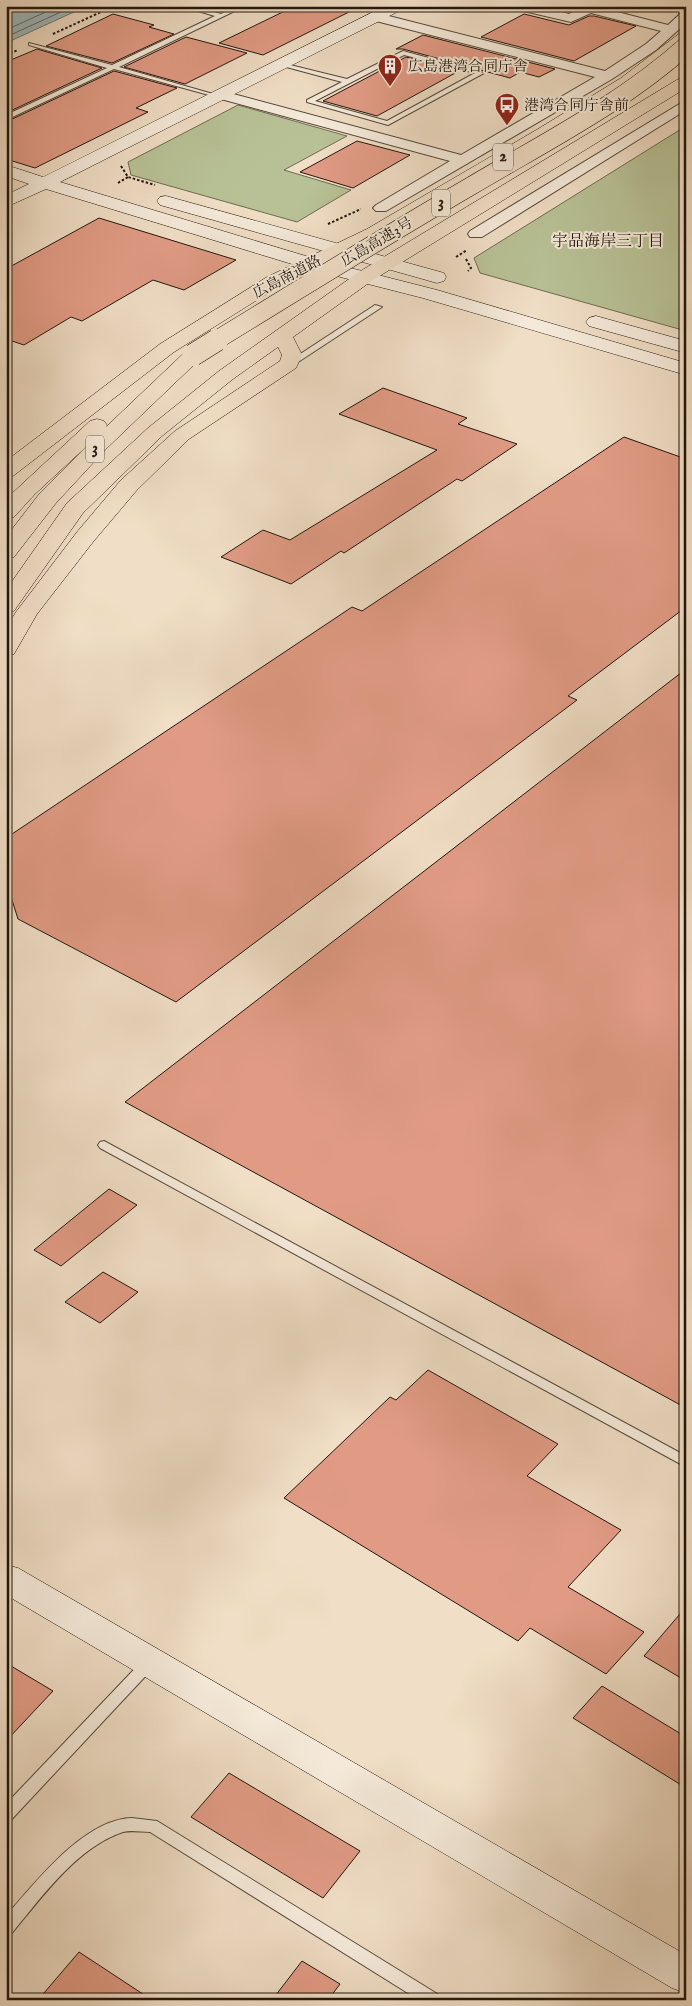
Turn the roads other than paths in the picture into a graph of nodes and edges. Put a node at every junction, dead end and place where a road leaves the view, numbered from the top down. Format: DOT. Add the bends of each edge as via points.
graph roads {
  1 [pos="184,6"];
  2 [pos="242,6"];
  3 [pos="398,6"];
  4 [pos="520,6"];
  5 [pos="222,16"];
  6 [pos="686,16"];
  7 [pos="377,17"];
  8 [pos="679,33"];
  9 [pos="31,44"];
  10 [pos="686,46"];
  11 [pos="282,65"];
  12 [pos="113,67"];
  13 [pos="606,76"];
  14 [pos="347,81"];
  15 [pos="686,81"];
  16 [pos="220,96"];
  17 [pos="686,104"];
  18 [pos="563,111"];
  19 [pos="6,118"];
  20 [pos="463,160"];
  21 [pos="6,170"];
  22 [pos="46,182"];
  23 [pos="422,184"];
  24 [pos="103,185"];
  25 [pos="149,196"];
  26 [pos="432,198"];
  27 [pos="6,202"];
  28 [pos="522,206"];
  29 [pos="381,208"];
  30 [pos="477,208"];
  31 [pos="476,234"];
  32 [pos="338,250"];
  33 [pos="390,262"];
  34 [pos="312,264"];
  35 [pos="366,276"];
  36 [pos="451,281"];
  37 [pos="378,307"];
  38 [pos="221,314"];
  39 [pos="574,316"];
  40 [pos="282,335"];
  41 [pos="686,347"];
  42 [pos="193,355"];
  43 [pos="289,364"];
  44 [pos="686,369"];
  45 [pos="6,452"];
  46 [pos="6,472"];
  47 [pos="6,512"];
  48 [pos="6,552"];
  49 [pos="8,604"];
  50 [pos="6,649"];
  51 [pos="104,1145"];
  52 [pos="686,1462"];
  53 [pos="6,1578"];
  54 [pos="149,1663"];
  55 [pos="6,1815"];
  56 [pos="6,1928"];
  57 [pos="686,1976"];
  58 [pos="433,2000"];
  1 -- 5 [label="lane"];
  2 -- 5 [label="lane"];
  3 -- 7 [label="street"];
  4 -- 8 [label="street" via="571,18 589,9"];
  5 -- 12 [label="lane"];
  6 -- 8 [label="street"];
  7 -- 11 [label="street"];
  7 -- 13 [label="street"];
  8 -- 13 [label="street"];
  8 -- 18 [label="highway, 広島南道路 / 2" via="627,81"];
  9 -- 12 [label="lane"];
  10 -- 42 [label="highway, 広島高速3号 / 3, bridge" via="640,84 587,118 395,230"];
  11 -- 14 [label="lane"];
  11 -- 16 [label="street"];
  12 -- 16 [label="lane"];
  12 -- 19 [label="lane"];
  13 -- 18 [label="street"];
  14 -- 14 [label="lane" via="309,101 388,123 481,73 403,53"];
  15 -- 30 [label="highway, 2"];
  16 -- 20 [label="street"];
  16 -- 22 [label="street"];
  17 -- 28 [label="street"];
  18 -- 20 [label="street"];
  18 -- 26 [label="highway, 広島南道路 / 2"];
  20 -- 23 [label="street"];
  21 -- 22 [label="street"];
  22 -- 24 [label="street"];
  22 -- 27 [label="street"];
  22 -- 34 [label="street"];
  23 -- 26 [label="street"];
  23 -- 29 [label="street"];
  25 -- 32 [label="street"];
  26 -- 32 [label="highway, 広島南道路 / 2"];
  28 -- 30 [label="street"];
  28 -- 31 [label="street"];
  30 -- 33 [label="highway, 2"];
  32 -- 33 [label="street"];
  32 -- 34 [label="highway, 広島南道路 / 2"];
  33 -- 35 [label="highway, 2"];
  33 -- 36 [label="street"];
  34 -- 35 [label="street"];
  34 -- 38 [label="highway, 広島南道路 / 2" via="274,281"];
  35 -- 40 [label="highway, 2"];
  35 -- 44 [label="street"];
  37 -- 43 [label="lane"];
  38 -- 45 [label="highway" via="178,323 78,392"];
  38 -- 46 [label="highway, 広島南道路" via="166,348"];
  39 -- 41 [label="street"];
  40 -- 43 [label="highway" via="292,355"];
  40 -- 49 [label="highway" via="162,426 75,508"];
  42 -- 47 [label="highway, 3" via="128,399 76,442"];
  42 -- 48 [label="highway, 3" via="48,498"];
  43 -- 50 [label="highway" via="182,435 129,485 28,612"];
  51 -- 52 [label="lane"];
  53 -- 54 [label="street"];
  54 -- 55 [label="lane"];
  54 -- 57 [label="street"];
  56 -- 58 [label="lane" via="53,1874 90,1841 123,1825 152,1826"];
}
